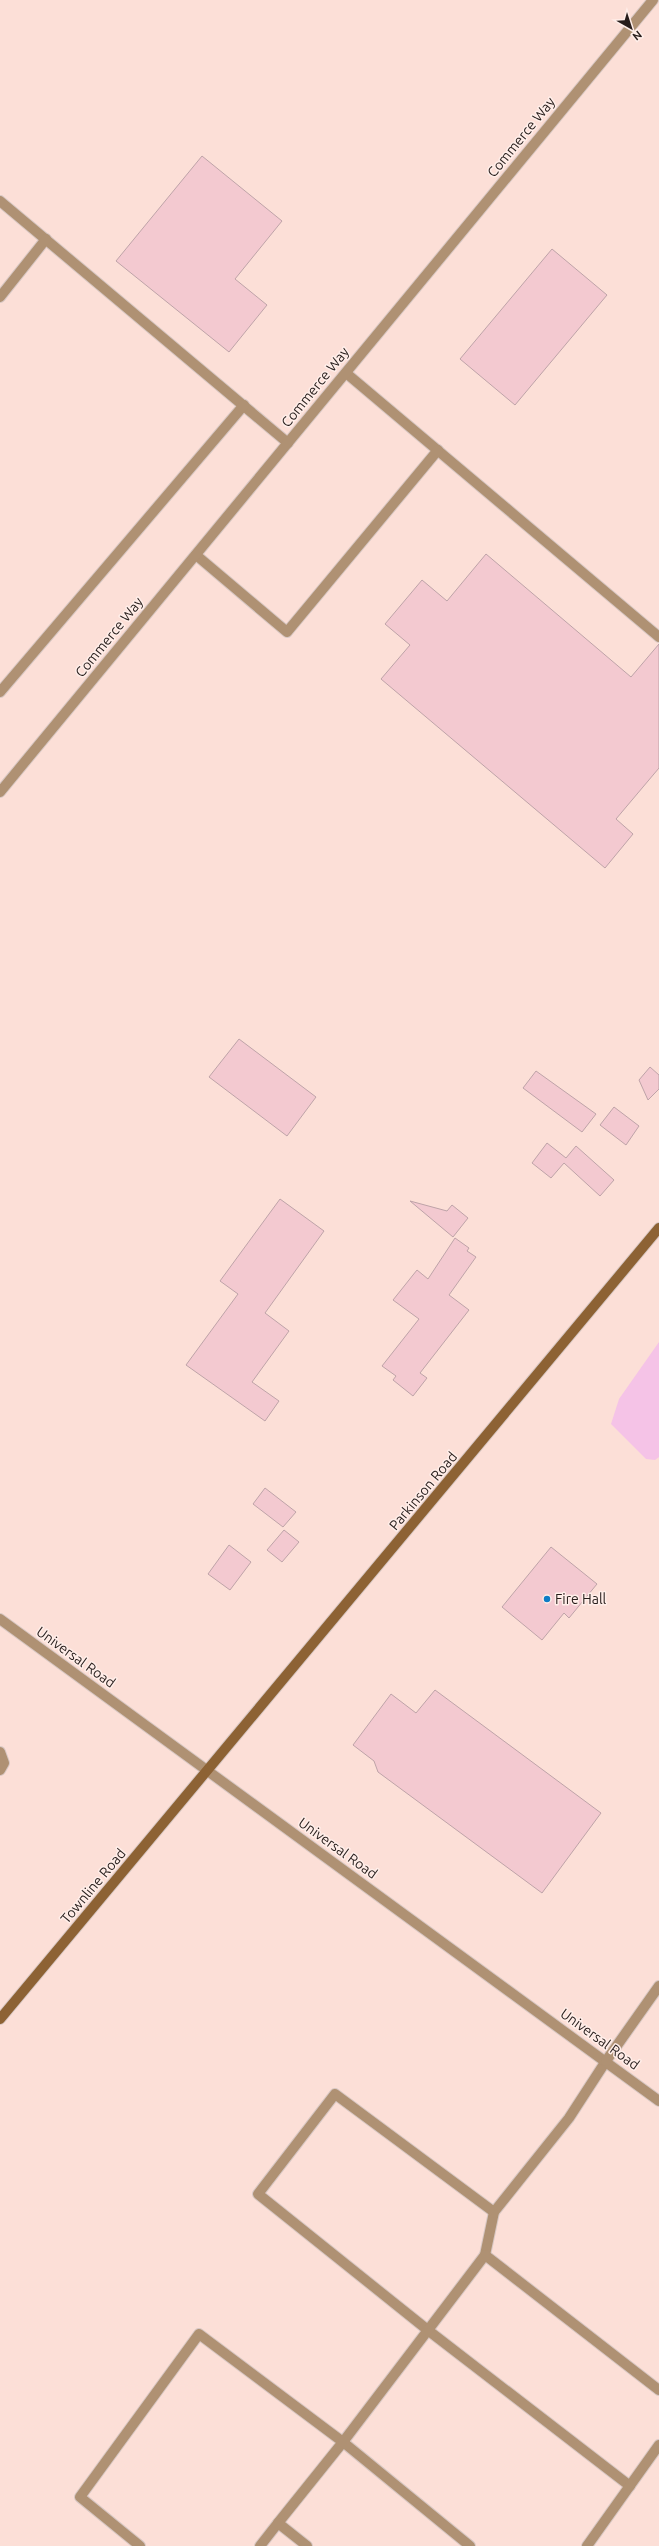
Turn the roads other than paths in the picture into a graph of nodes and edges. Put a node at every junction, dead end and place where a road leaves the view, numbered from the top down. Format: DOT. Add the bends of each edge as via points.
graph roads {
  1 [pos="652,0"];
  2 [pos="0,201"];
  3 [pos="46,239"];
  4 [pos="0,297"];
  5 [pos="346,373"];
  6 [pos="244,405"];
  7 [pos="288,443"];
  8 [pos="438,450"];
  9 [pos="196,555"];
  10 [pos="659,637"];
  11 [pos="0,692"];
  12 [pos="0,792"];
  13 [pos="659,1228"];
  14 [pos="0,1619"];
  15 [pos="0,1752"];
  16 [pos="0,1770"];
  17 [pos="208,1770"];
  18 [pos="659,1986"];
  19 [pos="0,2019"];
  20 [pos="606,2061"];
  21 [pos="659,2101"];
  22 [pos="494,2212"];
  23 [pos="485,2255"];
  24 [pos="429,2331"];
  25 [pos="659,2390"];
  26 [pos="343,2442"];
  27 [pos="659,2445"];
  28 [pos="630,2486"];
  29 [pos="278,2523"];
  30 [pos="140,2546"];
  31 [pos="260,2546"];
  32 [pos="306,2546"];
  33 [pos="470,2546"];
  34 [pos="587,2546"];
  1 -- 5 [label="street, Commerce Way"];
  2 -- 3 [label="street"];
  3 -- 4 [label="street"];
  3 -- 6 [label="street"];
  5 -- 7 [label="street, Commerce Way"];
  5 -- 8 [label="street"];
  6 -- 7 [label="street"];
  6 -- 11 [label="street"];
  7 -- 9 [label="street, Commerce Way"];
  8 -- 9 [label="street" via="287,632"];
  8 -- 10 [label="street"];
  9 -- 12 [label="street, Commerce Way"];
  13 -- 17 [label="main road, Parkinson Road"];
  14 -- 17 [label="street, Universal Road"];
  15 -- 16 [label="street" via="4,1763"];
  17 -- 19 [label="main road, Townline Road"];
  17 -- 20 [label="street, Universal Road"];
  18 -- 20 [label="street"];
  20 -- 21 [label="street, Universal Road"];
  20 -- 22 [label="street" via="569,2118"];
  22 -- 23 [label="street"];
  22 -- 24 [label="street" via="335,2094 258,2194"];
  23 -- 24 [label="street"];
  23 -- 25 [label="street"];
  24 -- 26 [label="street"];
  24 -- 28 [label="street"];
  26 -- 29 [label="street"];
  26 -- 30 [label="street" via="200,2334 80,2497"];
  26 -- 33 [label="street"];
  27 -- 28 [label="street"];
  28 -- 34 [label="street"];
  29 -- 31 [label="street"];
  29 -- 32 [label="street"];
}
